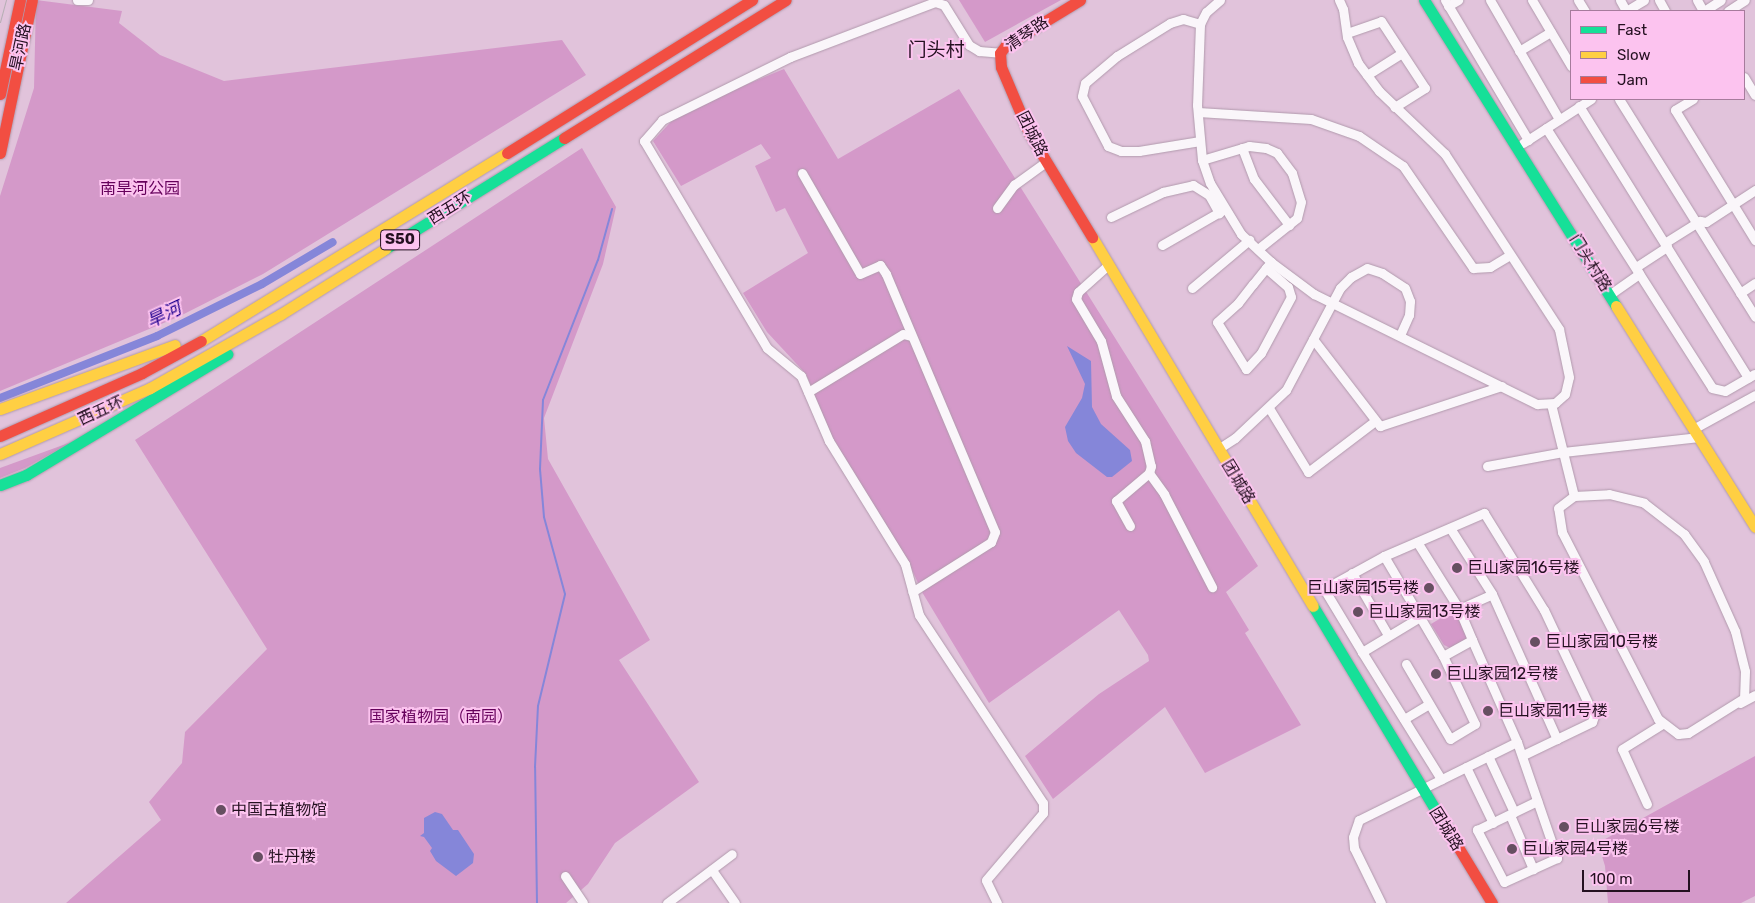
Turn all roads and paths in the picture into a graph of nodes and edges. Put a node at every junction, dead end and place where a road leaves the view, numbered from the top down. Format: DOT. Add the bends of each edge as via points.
graph roads {
  1 [pos="20,0"];
  2 [pos="32,0"];
  3 [pos="77,0"];
  4 [pos="88,0"];
  5 [pos="752,0"];
  6 [pos="786,0"];
  7 [pos="1080,0"];
  8 [pos="1220,0"];
  9 [pos="1338,0"];
  10 [pos="1424,0"];
  11 [pos="1458,0"];
  12 [pos="1490,0"];
  13 [pos="1532,0"];
  14 [pos="1644,0"];
  15 [pos="1721,0"];
  16 [pos="1745,0"];
  17 [pos="1446,3"];
  18 [pos="1628,10"];
  19 [pos="1705,10"];
  20 [pos="1730,10"];
  21 [pos="1200,24"];
  22 [pos="1551,32"];
  23 [pos="1347,33"];
  24 [pos="1519,51"];
  25 [pos="1000,53"];
  26 [pos="1402,54"];
  27 [pos="1570,64"];
  28 [pos="1367,75"];
  29 [pos="1745,79"];
  30 [pos="0,94"];
  31 [pos="1755,95"];
  32 [pos="1589,100"];
  33 [pos="1620,100"];
  34 [pos="1691,100"];
  35 [pos="1579,106"];
  36 [pos="1395,107"];
  37 [pos="1198,112"];
  38 [pos="1559,119"];
  39 [pos="1546,128"];
  40 [pos="1528,140"];
  41 [pos="1200,141"];
  42 [pos="1516,147"];
  43 [pos="1242,148"];
  44 [pos="0,152"];
  45 [pos="1202,160"];
  46 [pos="1046,162"];
  47 [pos="802,173"];
  48 [pos="1755,190"];
  49 [pos="1733,204"];
  50 [pos="998,208"];
  51 [pos="1222,211"];
  52 [pos="1111,217"];
  53 [pos="1697,224"];
  54 [pos="1289,225"];
  55 [pos="1249,240"];
  56 [pos="1755,240"];
  57 [pos="1162,244"];
  58 [pos="1667,247"];
  59 [pos="1258,249"];
  60 [pos="1510,255"];
  61 [pos="1108,265"];
  62 [pos="1268,265"];
  63 [pos="1639,274"];
  64 [pos="1755,283"];
  65 [pos="1192,288"];
  66 [pos="1740,293"];
  67 [pos="1609,295"];
  68 [pos="1332,303"];
  69 [pos="281,314"];
  70 [pos="1755,317"];
  71 [pos="242,318"];
  72 [pos="911,336"];
  73 [pos="1400,336"];
  74 [pos="1313,339"];
  75 [pos="1751,376"];
  76 [pos="1502,386"];
  77 [pos="808,392"];
  78 [pos="1755,395"];
  79 [pos="1551,404"];
  80 [pos="0,408"];
  81 [pos="1269,408"];
  82 [pos="1375,421"];
  83 [pos="1696,433"];
  84 [pos="0,436"];
  85 [pos="1218,449"];
  86 [pos="1563,452"];
  87 [pos="0,454"];
  88 [pos="1487,466"];
  89 [pos="1149,473"];
  90 [pos="0,485"];
  91 [pos="1574,496"];
  92 [pos="1130,526"];
  93 [pos="1755,527"];
  94 [pos="1450,528"];
  95 [pos="1417,542"];
  96 [pos="1384,556"];
  97 [pos="1352,573"];
  98 [pos="1212,587"];
  99 [pos="912,592"];
  100 [pos="1492,594"];
  101 [pos="1459,609"];
  102 [pos="1420,617"];
  103 [pos="1388,636"];
  104 [pos="1472,640"];
  105 [pos="1362,652"];
  106 [pos="1442,656"];
  107 [pos="1406,664"];
  108 [pos="1755,695"];
  109 [pos="1429,704"];
  110 [pos="1736,706"];
  111 [pos="1404,720"];
  112 [pos="1662,724"];
  113 [pos="1557,738"];
  114 [pos="1517,742"];
  115 [pos="1523,755"];
  116 [pos="1488,756"];
  117 [pos="1466,767"];
  118 [pos="1441,779"];
  119 [pos="1422,790"];
  120 [pos="1537,801"];
  121 [pos="1647,804"];
  122 [pos="1512,814"];
  123 [pos="1493,823"];
  124 [pos="732,854"];
  125 [pos="1533,868"];
  126 [pos="712,870"];
  127 [pos="565,876"];
  128 [pos="583,903"];
  129 [pos="666,903"];
  130 [pos="735,903"];
  131 [pos="997,903"];
  132 [pos="1381,903"];
  133 [pos="1492,903"];
  1 -- 30 [label="main road, 旱河路"];
  2 -- 44 [label="main road, 旱河路"];
  3 -- 4 [label="street"];
  5 -- 71 [label="main road, 西五环 / S50"];
  6 -- 69 [label="main road, 西五环 / S50"];
  7 -- 25 [label="main road, 清琴路" via="1006,45"];
  8 -- 21 [label="street" via="1206,12"];
  9 -- 23 [label="street"];
  10 -- 42 [label="main road, 门头村路"];
  11 -- 17 [label="street"];
  12 -- 24 [label="street"];
  13 -- 22 [label="street"];
  14 -- 18 [label="street"];
  15 -- 19 [label="street"];
  16 -- 20 [label="street"];
  17 -- 40 [label="street"];
  21 -- 37 [label="street"];
  21 -- 41 [label="street" via="1183,20 1170,24 1117,56 1085,83 1082,96 1108,146 1121,151"];
  22 -- 24 [label="street"];
  22 -- 27 [label="street"];
  23 -- 26 [label="street" via="1380,21"];
  23 -- 28 [label="street" via="1358,63"];
  24 -- 38 [label="street"];
  25 -- 46 [label="main road, 团城路" via="1001,67 1029,133"];
  25 -- 77 [label="street" via="979,51 969,45 944,5 935,2 790,58 662,120 644,141 767,348 801,376"];
  26 -- 28 [label="street"];
  26 -- 36 [label="street" via="1425,88"];
  28 -- 36 [label="street"];
  29 -- 31 [label="street"];
  32 -- 35 [label="street"];
  33 -- 53 [label="street"];
  34 -- 49 [label="street" via="1675,110"];
  35 -- 38 [label="street"];
  35 -- 58 [label="street"];
  36 -- 60 [label="street" via="1445,154"];
  37 -- 41 [label="street"];
  37 -- 60 [label="street" via="1311,119 1359,136 1404,166 1473,268 1490,268"];
  38 -- 39 [label="street"];
  39 -- 40 [label="street"];
  39 -- 63 [label="street"];
  40 -- 42 [label="street"];
  41 -- 45 [label="street"];
  42 -- 67 [label="main road, 门头村路"];
  43 -- 45 [label="street"];
  43 -- 54 [label="street" via="1254,179"];
  43 -- 54 [label="street" via="1266,148 1277,153 1292,173 1301,202 1296,218"];
  45 -- 51 [label="street"];
  46 -- 50 [label="street" via="1014,185"];
  46 -- 61 [label="main road, 团城路"];
  47 -- 72 [label="street" via="860,274 880,265"];
  48 -- 49 [label="street"];
  49 -- 53 [label="street" via="1706,222"];
  49 -- 56 [label="street"];
  51 -- 52 [label="street" via="1208,195 1193,185 1163,192"];
  51 -- 55 [label="street"];
  51 -- 57 [label="street"];
  53 -- 58 [label="street" via="1666,242"];
  53 -- 66 [label="street"];
  54 -- 59 [label="street"];
  55 -- 59 [label="street"];
  55 -- 65 [label="street"];
  58 -- 63 [label="street" via="1636,267"];
  58 -- 75 [label="street"];
  59 -- 62 [label="street"];
  60 -- 79 [label="street" via="1560,329 1569,377 1565,394"];
  61 -- 85 [label="main road, 团城路"];
  61 -- 89 [label="street" via="1078,292 1076,299 1100,341 1116,396 1145,441 1151,466"];
  62 -- 62 [label="street" via="1238,303 1217,322 1246,369 1260,353 1291,297 1288,287"];
  62 -- 68 [label="street"];
  63 -- 67 [label="street"];
  63 -- 75 [label="street" via="1712,388 1726,391"];
  64 -- 66 [label="street"];
  66 -- 70 [label="street"];
  67 -- 83 [label="main road, 门头村路"];
  68 -- 73 [label="street"];
  68 -- 73 [label="street" via="1351,277 1367,268 1382,273 1405,288 1410,302 1409,315"];
  68 -- 74 [label="street"];
  69 -- 87 [label="main road, 西五环 / S50" via="150,388"];
  69 -- 90 [label="main road" via="209,368 26,475"];
  71 -- 80 [label="main road" via="105,373"];
  71 -- 84 [label="main road, 西五环 / S50" via="142,373"];
  72 -- 77 [label="street" via="903,334"];
  72 -- 99 [label="street" via="995,532 991,542"];
  73 -- 76 [label="street"];
  74 -- 81 [label="street" via="1286,390"];
  74 -- 82 [label="street"];
  76 -- 79 [label="street" via="1537,404"];
  76 -- 82 [label="street" via="1397,423 1380,426"];
  77 -- 99 [label="street" via="829,441 905,564"];
  78 -- 83 [label="street"];
  79 -- 86 [label="street"];
  81 -- 82 [label="street" via="1308,472"];
  81 -- 85 [label="street"];
  83 -- 86 [label="street"];
  83 -- 93 [label="main road, 门头村路"];
  85 -- 119 [label="main road, 团城路"];
  86 -- 88 [label="street"];
  86 -- 91 [label="street"];
  89 -- 92 [label="street" via="1116,501"];
  89 -- 98 [label="street" via="1164,494"];
  91 -- 110 [label="street" via="1610,494 1627,497 1663,515 1684,534 1704,562 1739,646 1746,688 1744,698"];
  91 -- 112 [label="street" via="1558,508 1562,532"];
  94 -- 95 [label="street"];
  94 -- 100 [label="street"];
  94 -- 113 [label="street" via="1484,513 1544,610 1594,716 1592,722"];
  95 -- 96 [label="street"];
  95 -- 101 [label="street"];
  96 -- 97 [label="street"];
  96 -- 102 [label="street"];
  97 -- 103 [label="street"];
  97 -- 105 [label="street" via="1324,589"];
  99 -- 131 [label="street" via="919,615 1043,803 1043,813 986,880"];
  100 -- 101 [label="street"];
  100 -- 113 [label="street"];
  101 -- 104 [label="street"];
  102 -- 103 [label="street"];
  102 -- 106 [label="street"];
  103 -- 105 [label="street"];
  104 -- 106 [label="street"];
  104 -- 114 [label="street"];
  105 -- 111 [label="street"];
  106 -- 109 [label="street" via="1475,724 1450,740"];
  107 -- 109 [label="street"];
  108 -- 110 [label="street"];
  109 -- 111 [label="street"];
  110 -- 112 [label="street" via="1688,733 1678,734"];
  111 -- 118 [label="street"];
  112 -- 121 [label="street" via="1622,749"];
  113 -- 115 [label="street"];
  114 -- 115 [label="street"];
  114 -- 116 [label="street"];
  115 -- 120 [label="street"];
  116 -- 117 [label="street"];
  116 -- 122 [label="street"];
  117 -- 118 [label="street"];
  117 -- 123 [label="street"];
  118 -- 119 [label="street"];
  119 -- 132 [label="street" via="1359,820 1354,827 1354,848"];
  119 -- 133 [label="main road, 团城路"];
  120 -- 122 [label="street"];
  120 -- 125 [label="street" via="1557,858"];
  122 -- 123 [label="street"];
  122 -- 125 [label="street"];
  123 -- 125 [label="street" via="1477,830 1504,882"];
  124 -- 126 [label="street"];
  126 -- 129 [label="street"];
  126 -- 130 [label="street"];
  127 -- 128 [label="street"];
}
